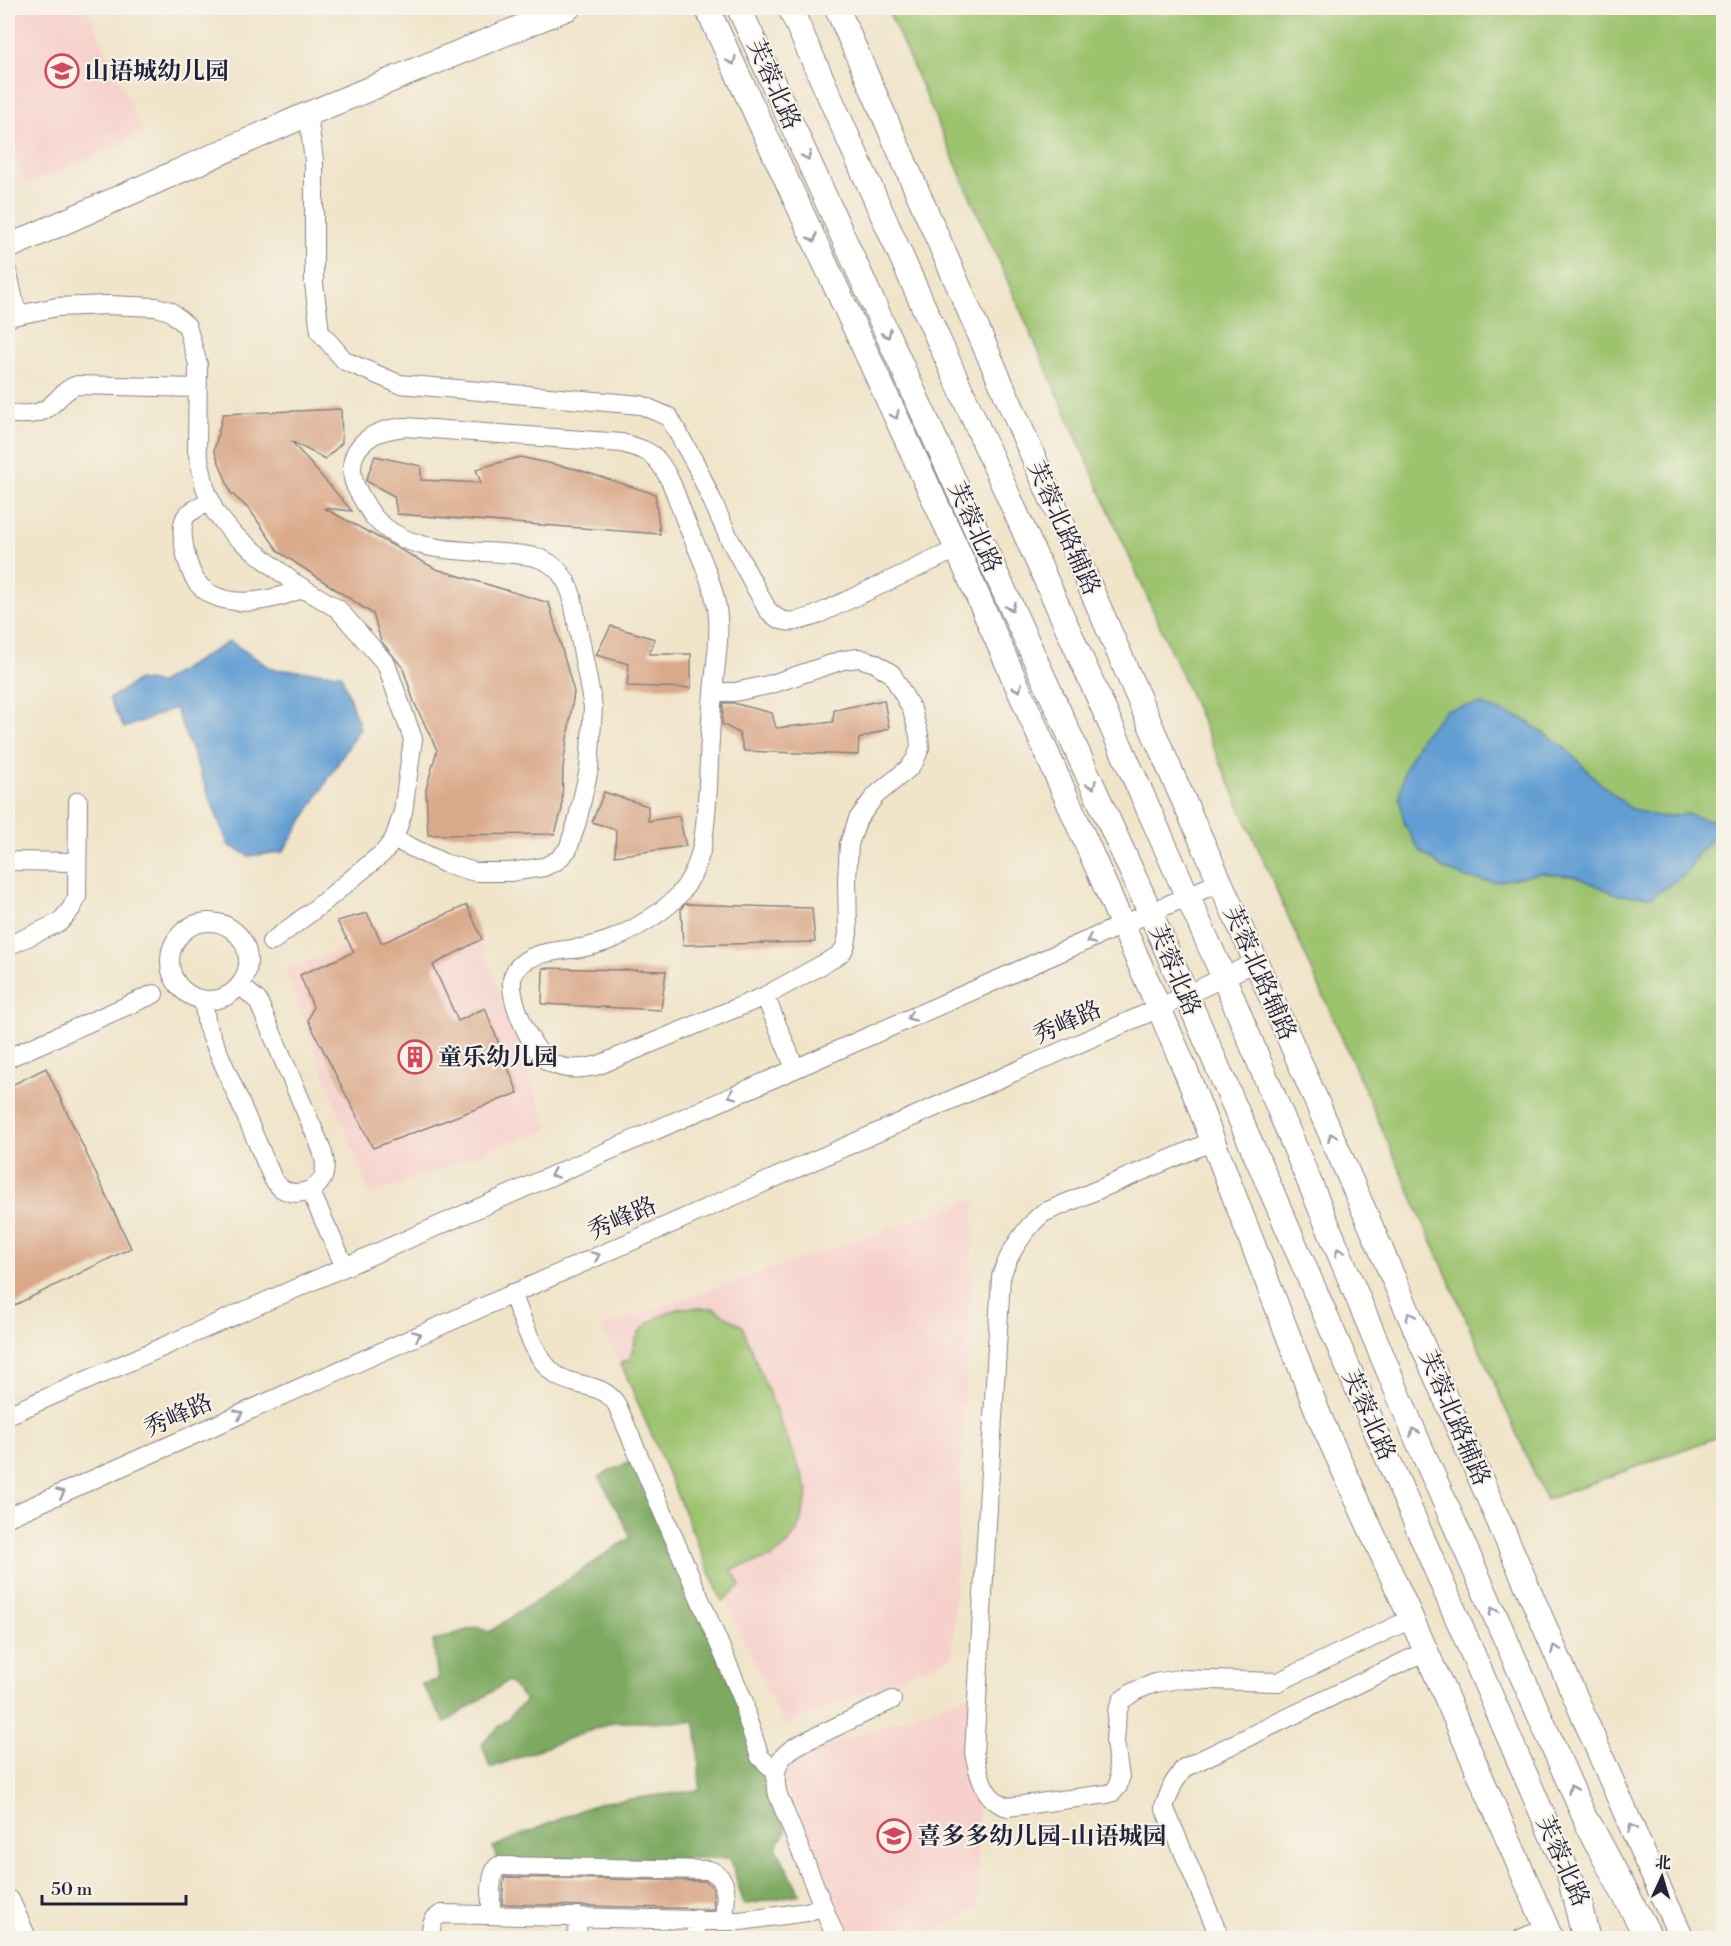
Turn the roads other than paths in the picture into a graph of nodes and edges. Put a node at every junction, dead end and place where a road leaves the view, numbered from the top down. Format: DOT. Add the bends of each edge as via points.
graph roads {
  1 [pos="568,8"];
  2 [pos="707,8"];
  3 [pos="739,8"];
  4 [pos="790,8"];
  5 [pos="837,8"];
  6 [pos="308,114"];
  7 [pos="8,247"];
  8 [pos="8,273"];
  9 [pos="12,316"];
  10 [pos="197,388"];
  11 [pos="8,414"];
  12 [pos="211,501"];
  13 [pos="957,549"];
  14 [pos="304,588"];
  15 [pos="713,692"];
  16 [pos="78,801"];
  17 [pos="394,839"];
  18 [pos="8,861"];
  19 [pos="77,862"];
  20 [pos="1220,882"];
  21 [pos="1188,897"];
  22 [pos="1151,914"];
  23 [pos="1122,926"];
  24 [pos="242,942"];
  25 [pos="271,942"];
  26 [pos="8,946"];
  27 [pos="248,961"];
  28 [pos="1256,962"];
  29 [pos="171,971"];
  30 [pos="1224,978"];
  31 [pos="240,985"];
  32 [pos="186,992"];
  33 [pos="154,994"];
  34 [pos="1186,995"];
  35 [pos="765,996"];
  36 [pos="203,1000"];
  37 [pos="1158,1008"];
  38 [pos="8,1058"];
  39 [pos="795,1068"];
  40 [pos="1213,1141"];
  41 [pos="310,1190"];
  42 [pos="344,1265"];
  43 [pos="512,1293"];
  44 [pos="8,1415"];
  45 [pos="8,1517"];
  46 [pos="1411,1619"];
  47 [pos="1426,1651"];
  48 [pos="892,1700"];
  49 [pos="776,1772"];
  50 [pos="1589,1827"];
  51 [pos="1573,1885"];
  52 [pos="8,1902"];
  53 [pos="822,1906"];
  54 [pos="491,1914"];
  55 [pos="578,1916"];
  56 [pos="697,1919"];
  57 [pos="724,1920"];
  58 [pos="1549,1933"];
  59 [pos="24,1938"];
  60 [pos="431,1938"];
  61 [pos="576,1938"];
  62 [pos="695,1938"];
  63 [pos="836,1938"];
  64 [pos="1220,1938"];
  65 [pos="1522,1938"];
  66 [pos="1586,1938"];
  67 [pos="1596,1938"];
  68 [pos="1638,1938"];
  69 [pos="1649,1938"];
  70 [pos="1682,1938"];
  1 -- 6 [label="main road"];
  2 -- 13 [label="main road, one-way"];
  3 -- 22 [label="main road, 芙蓉北路, one-way"];
  4 -- 21 [label="main road, 芙蓉北路"];
  5 -- 20 [label="main road, 芙蓉北路辅路"];
  6 -- 7 [label="main road"];
  6 -- 13 [label="street" via="314,161 314,284 320,332 345,361 399,384 641,405 669,417 767,609 784,622 814,616"];
  8 -- 9 [label="street"];
  9 -- 10 [label="street" via="57,307 108,305 170,311 187,326 198,364"];
  10 -- 11 [label="street" via="77,385 43,411"];
  10 -- 12 [label="street" via="197,450"];
  12 -- 14 [label="street" via="233,534"];
  12 -- 14 [label="street" via="188,515 183,531 188,562 196,581 207,592 223,599 249,601 275,598"];
  13 -- 23 [label="main road, one-way"];
  14 -- 17 [label="street" via="338,609 386,664 413,739 403,812"];
  15 -- 17 [label="street" via="716,604 667,474 657,459 622,443 405,427 386,429 368,438 353,458 352,475 357,490 373,516 415,543 527,555 555,569 567,581 572,596 592,707 589,769 568,849 558,860 544,867 510,872 475,872 444,863"];
  15 -- 35 [label="street" via="762,686 859,658 892,674 912,710 919,735 920,748 915,759 875,796 858,819 849,844 848,933 843,951"];
  15 -- 35 [label="street" via="706,823 693,874 678,896 643,924 614,938 539,955 520,964 513,977 512,995 521,1023 549,1063 580,1070"];
  16 -- 19 [label="street"];
  17 -- 25 [label="street" via="384,852"];
  18 -- 19 [label="street"];
  19 -- 26 [label="street" via="77,897 71,909 60,922"];
  20 -- 21 [label="street"];
  20 -- 28 [label="main road, 芙蓉北路辅路"];
  21 -- 22 [label="street"];
  21 -- 30 [label="main road, 芙蓉北路"];
  22 -- 23 [label="street"];
  22 -- 34 [label="main road, 芙蓉北路"];
  23 -- 37 [label="main road"];
  23 -- 39 [label="street, one-way"];
  24 -- 25 [label="street"];
  24 -- 27 [label="street"];
  24 -- 29 [label="street" via="221,924 194,925 174,944"];
  25 -- 27 [label="street"];
  27 -- 31 [label="street"];
  28 -- 30 [label="street, 秀峰路"];
  70 -- 28 [label="main road, 芙蓉北路辅路, one-way"];
  29 -- 32 [label="street"];
  29 -- 33 [label="street"];
  30 -- 34 [label="street, 秀峰路"];
  50 -- 30 [label="main road, 芙蓉北路, one-way" via="1419,1444"];
  31 -- 36 [label="street" via="220,998"];
  31 -- 41 [label="street" via="258,1002 320,1145 324,1172 319,1184"];
  32 -- 33 [label="street"];
  32 -- 36 [label="street"];
  33 -- 38 [label="street"];
  34 -- 37 [label="street, 秀峰路"];
  34 -- 51 [label="main road, 芙蓉北路"];
  35 -- 39 [label="street"];
  36 -- 41 [label="street" via="207,1026 273,1179 286,1191"];
  37 -- 40 [label="main road"];
  43 -- 37 [label="street, 秀峰路, one-way"];
  39 -- 42 [label="street, one-way"];
  40 -- 46 [label="main road" via="1320,1418"];
  40 -- 46 [label="street" via="1043,1214 1033,1222 1005,1264 974,1754 979,1774 990,1797 998,1805 1008,1807 1113,1792 1120,1778 1115,1742 1118,1712 1122,1700 1135,1691 1179,1679 1278,1682"];
  41 -- 42 [label="street"];
  42 -- 44 [label="street"];
  45 -- 43 [label="street, 秀峰路, one-way"];
  43 -- 49 [label="street" via="546,1366 558,1376 602,1390 617,1405 744,1702 760,1757"];
  46 -- 47 [label="main road"];
  47 -- 58 [label="main road"];
  47 -- 64 [label="street" via="1184,1768 1164,1807"];
  48 -- 49 [label="street" via="788,1751"];
  49 -- 53 [label="street" via="778,1795"];
  50 -- 68 [label="main road, 芙蓉北路"];
  50 -- 69 [label="highway"];
  51 -- 66 [label="highway"];
  51 -- 67 [label="main road, 芙蓉北路"];
  52 -- 59 [label="main road"];
  53 -- 57 [label="street" via="807,1912"];
  53 -- 63 [label="street"];
  54 -- 55 [label="street"];
  54 -- 57 [label="street" via="494,1868 498,1866 709,1870 717,1873 725,1886"];
  54 -- 60 [label="street" via="442,1914 431,1923"];
  55 -- 56 [label="street"];
  55 -- 61 [label="street"];
  56 -- 57 [label="street"];
  56 -- 62 [label="street"];
  58 -- 65 [label="street"];
}
